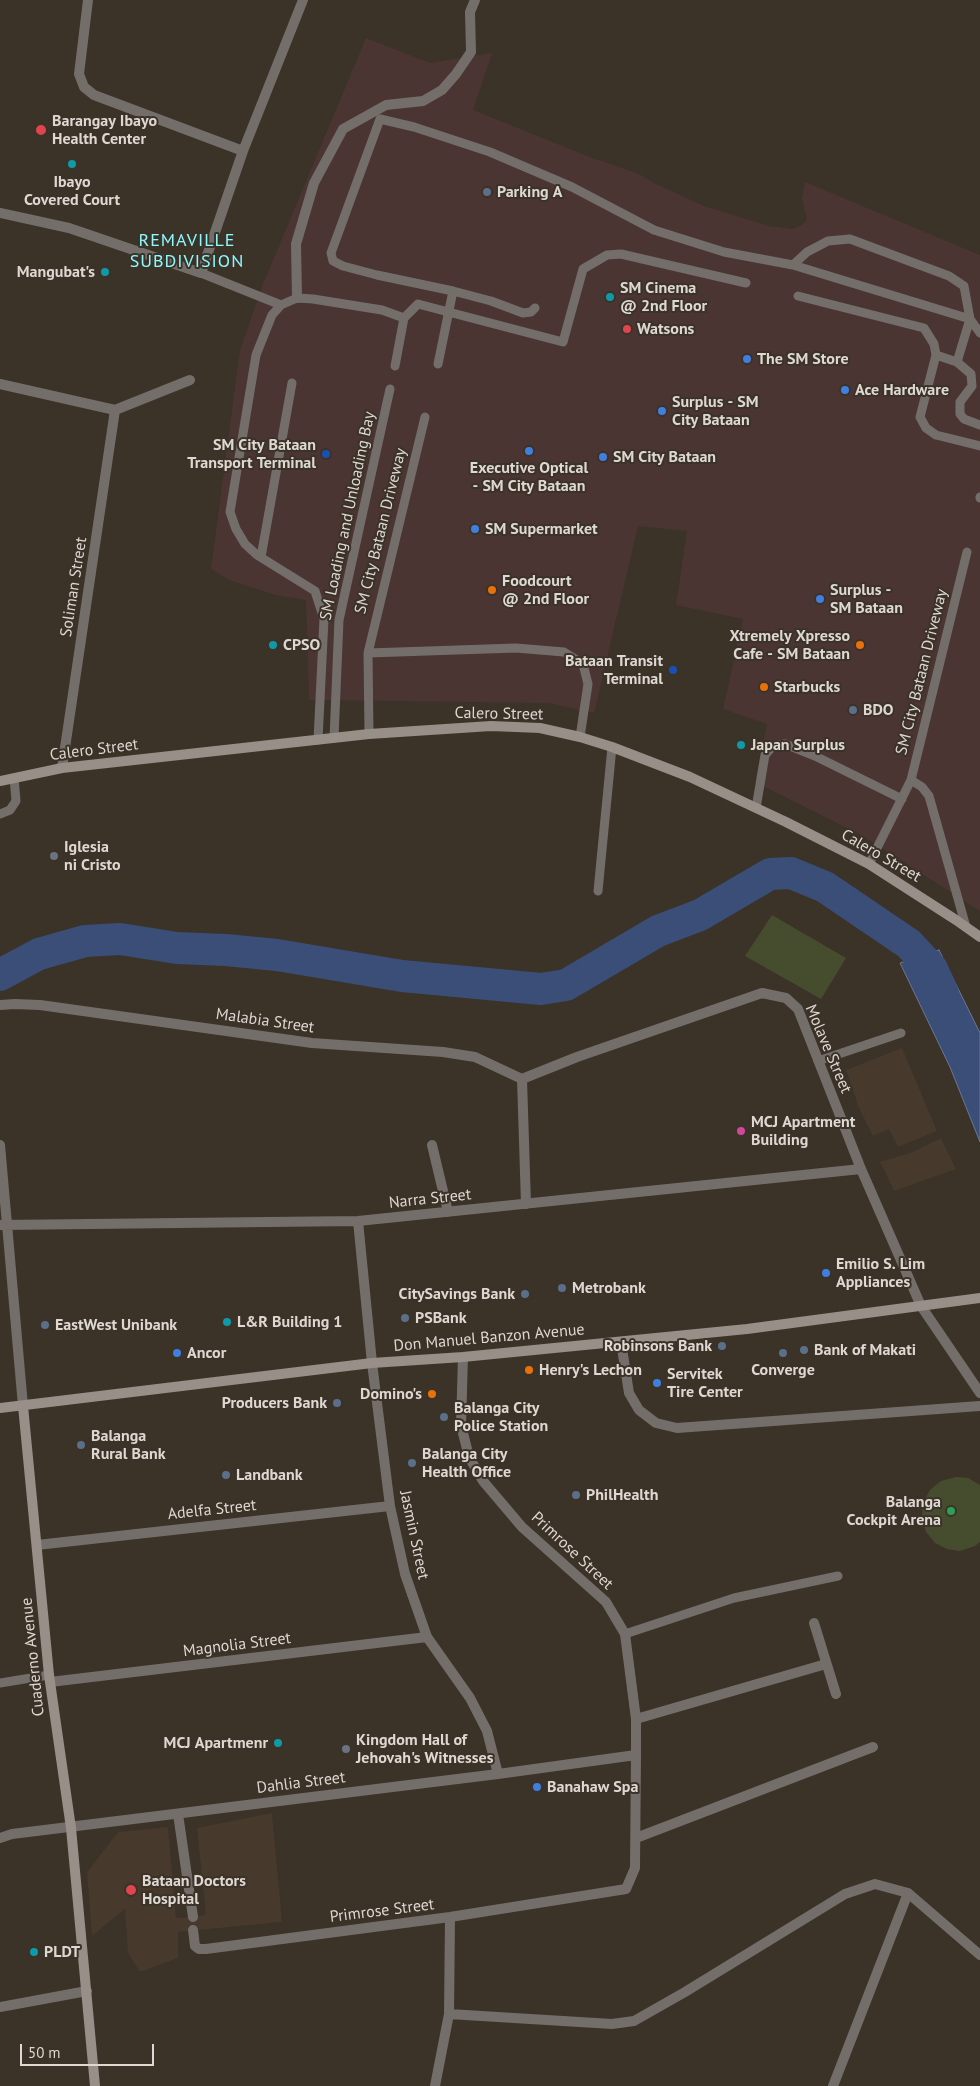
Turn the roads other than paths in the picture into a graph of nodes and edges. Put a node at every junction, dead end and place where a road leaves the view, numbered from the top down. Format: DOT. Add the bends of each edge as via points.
graph roads {
  1 [pos="88,0"];
  2 [pos="303,0"];
  3 [pos="475,0"];
  4 [pos="243,151"];
  5 [pos="0,213"];
  6 [pos="792,265"];
  7 [pos="201,273"];
  8 [pos="746,283"];
  9 [pos="453,291"];
  10 [pos="798,296"];
  11 [pos="297,298"];
  12 [pos="281,305"];
  13 [pos="535,308"];
  14 [pos="450,313"];
  15 [pos="404,318"];
  16 [pos="970,318"];
  17 [pos="980,333"];
  18 [pos="936,355"];
  19 [pos="957,362"];
  20 [pos="438,364"];
  21 [pos="395,366"];
  22 [pos="190,380"];
  23 [pos="292,383"];
  24 [pos="0,384"];
  25 [pos="390,390"];
  26 [pos="115,410"];
  27 [pos="425,417"];
  28 [pos="980,425"];
  29 [pos="980,446"];
  30 [pos="967,552"];
  31 [pos="261,557"];
  32 [pos="368,652"];
  33 [pos="369,734"];
  34 [pos="580,737"];
  35 [pos="334,738"];
  36 [pos="318,740"];
  37 [pos="612,747"];
  38 [pos="62,768"];
  39 [pos="14,778"];
  40 [pos="912,780"];
  41 [pos="0,781"];
  42 [pos="902,799"];
  43 [pos="756,808"];
  44 [pos="0,814"];
  45 [pos="869,864"];
  46 [pos="598,891"];
  47 [pos="966,927"];
  48 [pos="980,937"];
  49 [pos="0,1005"];
  50 [pos="901,1033"];
  51 [pos="818,1062"];
  52 [pos="522,1079"];
  53 [pos="0,1145"];
  54 [pos="432,1145"];
  55 [pos="861,1169"];
  56 [pos="526,1204"];
  57 [pos="448,1212"];
  58 [pos="358,1221"];
  59 [pos="3,1225"];
  60 [pos="980,1298"];
  61 [pos="921,1306"];
  62 [pos="621,1342"];
  63 [pos="464,1357"];
  64 [pos="372,1363"];
  65 [pos="980,1393"];
  66 [pos="23,1406"];
  67 [pos="980,1406"];
  68 [pos="0,1408"];
  69 [pos="390,1506"];
  70 [pos="37,1545"];
  71 [pos="838,1576"];
  72 [pos="814,1623"];
  73 [pos="625,1634"];
  74 [pos="427,1637"];
  75 [pos="826,1664"];
  76 [pos="49,1678"];
  77 [pos="0,1684"];
  78 [pos="836,1694"];
  79 [pos="636,1719"];
  80 [pos="873,1747"];
  81 [pos="636,1755"];
  82 [pos="498,1774"];
  83 [pos="178,1814"];
  84 [pos="72,1828"];
  85 [pos="0,1838"];
  86 [pos="636,1838"];
  87 [pos="908,1893"];
  88 [pos="193,1917"];
  89 [pos="450,1917"];
  90 [pos="193,1930"];
  91 [pos="980,1955"];
  92 [pos="87,1990"];
  93 [pos="0,2007"];
  94 [pos="450,2014"];
  95 [pos="95,2086"];
  96 [pos="435,2086"];
  97 [pos="833,2086"];
  1 -- 4 [label="street" via="79,74 84,87 94,95"];
  2 -- 4 [label="street"];
  3 -- 11 [label="street" via="470,12 471,52 442,90 423,101 386,105 343,129 314,183 296,244"];
  4 -- 7 [label="street"];
  5 -- 7 [label="street" via="69,228"];
  6 -- 9 [label="lane" via="724,252 654,230 572,187 490,152 380,119 331,253 332,261 377,275"];
  6 -- 16 [label="lane"];
  6 -- 16 [label="lane" via="828,241 850,239 949,276 964,286"];
  7 -- 12 [label="lane"];
  8 -- 14 [label="lane" via="621,254 606,255 583,269 563,342"];
  9 -- 13 [label="lane" via="523,312 531,312"];
  9 -- 14 [label="lane"];
  10 -- 18 [label="lane" via="924,328 934,344"];
  11 -- 12 [label="lane"];
  11 -- 15 [label="lane" via="382,310"];
  12 -- 31 [label="lane, SM Loading and Unloading Bay" via="272,315 256,355 230,512 245,544"];
  14 -- 15 [label="lane" via="418,304"];
  14 -- 20 [label="lane"];
  15 -- 21 [label="lane"];
  16 -- 17 [label="lane"];
  16 -- 19 [label="lane"];
  18 -- 19 [label="lane"];
  18 -- 29 [label="lane" via="920,417 926,428 936,434"];
  19 -- 28 [label="lane" via="971,374 972,381 960,402 960,414"];
  22 -- 26 [label="street"];
  23 -- 31 [label="lane"];
  24 -- 26 [label="street"];
  25 -- 35 [label="lane, SM Loading and Unloading Bay" via="339,620"];
  26 -- 38 [label="street, Soliman Street"];
  27 -- 32 [label="lane, SM City Bataan Driveway"];
  30 -- 40 [label="lane, SM City Bataan Driveway"];
  31 -- 36 [label="lane, SM Loading and Unloading Bay" via="315,591 324,619"];
  32 -- 33 [label="lane, SM City Bataan Driveway"];
  32 -- 34 [label="lane" via="516,648 564,652 583,664 588,684"];
  33 -- 34 [label="main road, Calero Street" via="491,726 540,728"];
  33 -- 35 [label="main road, Calero Street"];
  34 -- 37 [label="main road, Calero Street"];
  35 -- 36 [label="main road, Calero Street"];
  36 -- 38 [label="main road, Calero Street"];
  37 -- 43 [label="main road, Calero Street" via="690,777"];
  37 -- 46 [label="lane"];
  38 -- 39 [label="main road, Calero Street"];
  39 -- 41 [label="main road, Calero Street"];
  39 -- 44 [label="lane" via="16,801 10,810"];
  40 -- 42 [label="lane, SM City Bataan Driveway"];
  40 -- 47 [label="lane" via="929,796"];
  42 -- 43 [label="lane" via="785,744 772,747 765,755"];
  42 -- 45 [label="lane, SM City Bataan Driveway"];
  43 -- 45 [label="main road, Calero Street"];
  45 -- 47 [label="main road, Calero Street"];
  47 -- 48 [label="main road, Calero Street"];
  49 -- 52 [label="street, Malabia Street" via="40,1005 312,1043 475,1056"];
  50 -- 51 [label="lane"];
  51 -- 52 [label="street, Molave Street" via="798,1010 786,998 762,993"];
  51 -- 55 [label="street, Molave Street"];
  52 -- 56 [label="street"];
  53 -- 59 [label="street, Cuaderno Avenue"];
  54 -- 57 [label="street"];
  55 -- 56 [label="street, Narra Street"];
  55 -- 61 [label="street, Molave Street"];
  56 -- 57 [label="street, Narra Street"];
  57 -- 58 [label="street, Narra Street"];
  58 -- 59 [label="street, Narra Street"];
  58 -- 64 [label="street, Jasmin Street"];
  59 -- 66 [label="street, Cuaderno Avenue"];
  60 -- 61 [label="main road, Don Manuel Banzon Avenue"];
  61 -- 62 [label="main road, Don Manuel Banzon Avenue"];
  61 -- 65 [label="street, Molave Street"];
  62 -- 63 [label="main road, Don Manuel Banzon Avenue"];
  62 -- 67 [label="street" via="629,1393 639,1410 656,1423 677,1428"];
  63 -- 64 [label="main road, Don Manuel Banzon Avenue"];
  63 -- 73 [label="street, Primrose Street" via="461,1425 469,1458 483,1481 522,1527 606,1602"];
  64 -- 66 [label="main road, Don Manuel Banzon Avenue"];
  64 -- 69 [label="street, Jasmin Street"];
  66 -- 68 [label="main road, Don Manuel Banzon Avenue"];
  66 -- 70 [label="main road, Cuaderno Avenue"];
  69 -- 70 [label="street, Adelfa Street"];
  69 -- 74 [label="street, Jasmin Street" via="405,1574"];
  70 -- 76 [label="main road, Cuaderno Avenue"];
  71 -- 73 [label="lane" via="734,1598"];
  72 -- 75 [label="street"];
  73 -- 79 [label="street, Primrose Street"];
  74 -- 76 [label="street, Magnolia Street"];
  74 -- 82 [label="street, Jasmin Street" via="470,1698 487,1731"];
  75 -- 78 [label="street"];
  75 -- 79 [label="street"];
  76 -- 77 [label="lane"];
  76 -- 84 [label="main road, Cuaderno Avenue"];
  79 -- 81 [label="street, Primrose Street"];
  80 -- 86 [label="street"];
  81 -- 82 [label="street, Dahlia Street"];
  81 -- 86 [label="street, Primrose Street"];
  82 -- 83 [label="street, Dahlia Street"];
  83 -- 84 [label="street, Dahlia Street"];
  83 -- 88 [label="street"];
  84 -- 85 [label="street, Dahlia Street"];
  84 -- 92 [label="main road, Cuaderno Avenue"];
  86 -- 89 [label="street, Primrose Street" via="635,1868 626,1889"];
  87 -- 91 [label="street"];
  87 -- 94 [label="street" via="875,1884 845,1894 634,2021 612,2024"];
  87 -- 97 [label="street"];
  89 -- 90 [label="street, Primrose Street" via="206,1949 195,1946"];
  89 -- 94 [label="street"];
  92 -- 93 [label="street"];
  92 -- 95 [label="main road, Cuaderno Avenue"];
  94 -- 96 [label="street"];
}
